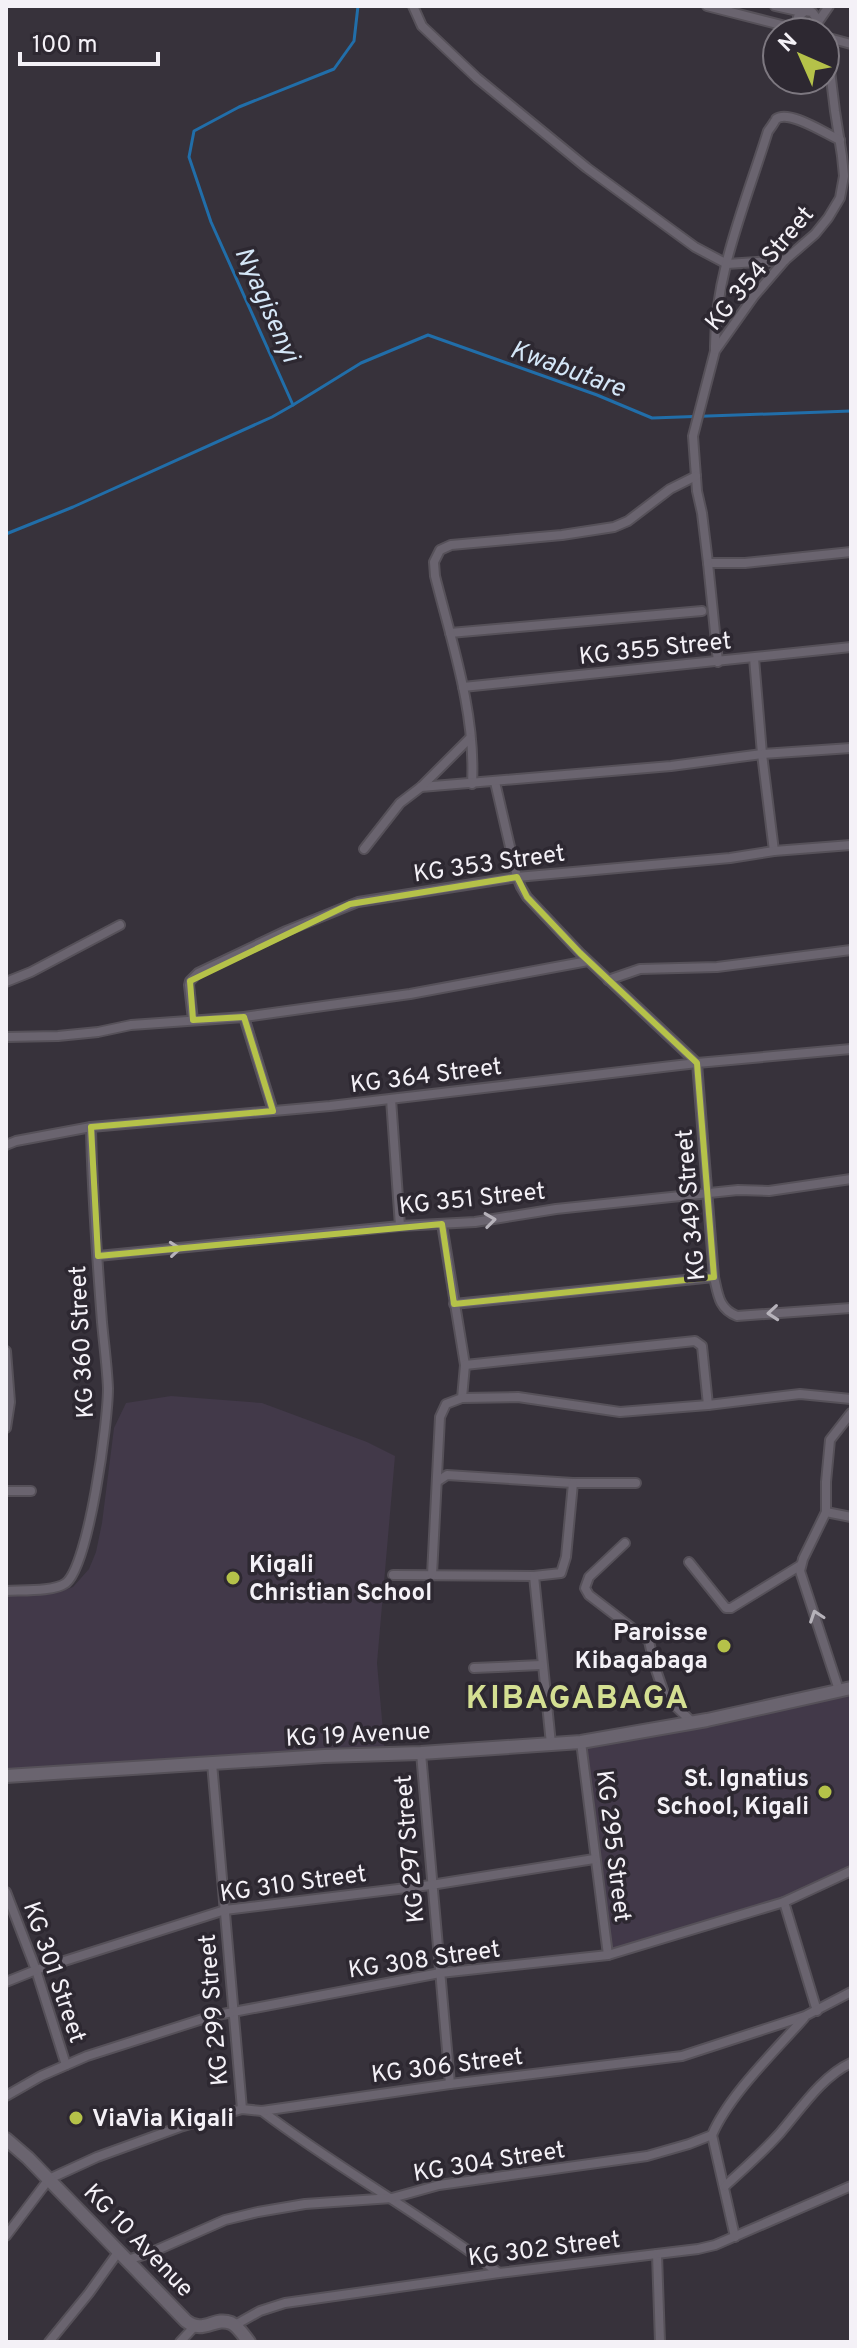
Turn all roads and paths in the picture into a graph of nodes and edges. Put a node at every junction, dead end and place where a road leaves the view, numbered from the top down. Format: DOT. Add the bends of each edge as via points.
graph roads {
  1 [pos="413,6"];
  2 [pos="707,6"];
  3 [pos="775,6"];
  4 [pos="805,10"];
  5 [pos="761,20"];
  6 [pos="834,96"];
  7 [pos="840,140"];
  8 [pos="847,159"];
  9 [pos="785,260"];
  10 [pos="727,264"];
  11 [pos="715,351"];
  12 [pos="696,476"];
  13 [pos="851,552"];
  14 [pos="708,563"];
  15 [pos="702,611"];
  16 [pos="450,633"];
  17 [pos="851,647"];
  18 [pos="754,658"];
  19 [pos="718,662"];
  20 [pos="463,687"];
  21 [pos="470,738"];
  22 [pos="851,748"];
  23 [pos="762,754"];
  24 [pos="495,782"];
  25 [pos="472,784"];
  26 [pos="421,787"];
  27 [pos="851,845"];
  28 [pos="364,849"];
  29 [pos="774,851"];
  30 [pos="517,877"];
  31 [pos="120,925"];
  32 [pos="851,950"];
  33 [pos="588,961"];
  34 [pos="608,980"];
  35 [pos="6,982"];
  36 [pos="244,1017"];
  37 [pos="193,1020"];
  38 [pos="6,1037"];
  39 [pos="851,1049"];
  40 [pos="697,1063"];
  41 [pos="391,1099"];
  42 [pos="273,1111"];
  43 [pos="91,1127"];
  44 [pos="6,1145"];
  45 [pos="851,1179"];
  46 [pos="708,1193"];
  47 [pos="442,1224"];
  48 [pos="400,1226"];
  49 [pos="98,1256"];
  50 [pos="714,1277"];
  51 [pos="454,1304"];
  52 [pos="851,1308"];
  53 [pos="6,1351"];
  54 [pos="465,1365"];
  55 [pos="462,1398"];
  56 [pos="851,1399"];
  57 [pos="708,1405"];
  58 [pos="851,1413"];
  59 [pos="6,1428"];
  60 [pos="438,1481"];
  61 [pos="573,1483"];
  62 [pos="636,1483"];
  63 [pos="6,1491"];
  64 [pos="31,1491"];
  65 [pos="826,1512"];
  66 [pos="851,1517"];
  67 [pos="625,1543"];
  68 [pos="689,1562"];
  69 [pos="801,1565"];
  70 [pos="393,1575"];
  71 [pos="432,1575"];
  72 [pos="534,1576"];
  73 [pos="6,1591"];
  74 [pos="541,1665"];
  75 [pos="474,1668"];
  76 [pos="845,1689"];
  77 [pos="692,1722"];
  78 [pos="581,1742"];
  79 [pos="551,1744"];
  80 [pos="421,1753"];
  81 [pos="212,1763"];
  82 [pos="6,1776"];
  83 [pos="594,1859"];
  84 [pos="851,1871"];
  85 [pos="431,1885"];
  86 [pos="6,1892"];
  87 [pos="784,1902"];
  88 [pos="225,1910"];
  89 [pos="608,1955"];
  90 [pos="36,1970"];
  91 [pos="440,1973"];
  92 [pos="6,1982"];
  93 [pos="851,1992"];
  94 [pos="817,2011"];
  95 [pos="234,2012"];
  96 [pos="805,2016"];
  97 [pos="851,2063"];
  98 [pos="66,2065"];
  99 [pos="450,2084"];
  100 [pos="6,2096"];
  101 [pos="242,2109"];
  102 [pos="262,2111"];
  103 [pos="712,2135"];
  104 [pos="6,2139"];
  105 [pos="49,2179"];
  106 [pos="725,2186"];
  107 [pos="851,2186"];
  108 [pos="392,2198"];
  109 [pos="6,2236"];
  110 [pos="735,2237"];
  111 [pos="657,2254"];
  112 [pos="123,2256"];
  113 [pos="499,2273"];
  114 [pos="235,2325"];
  115 [pos="194,2327"];
  116 [pos="49,2342"];
  117 [pos="180,2342"];
  118 [pos="249,2342"];
  119 [pos="660,2342"];
  1 -- 10 [label="street" via="422,26 477,78 587,168 695,247"];
  2 -- 5 [label="street"];
  3 -- 4 [label="street"];
  6 -- 7 [label="street, KG 354 Street"];
  7 -- 8 [label="street, KG 354 Street"];
  7 -- 10 [label="street" via="794,118 776,120 768,131"];
  8 -- 9 [label="street, KG 354 Street" via="840,198 828,218"];
  9 -- 10 [label="street"];
  9 -- 11 [label="street, KG 354 Street"];
  10 -- 11 [label="street" via="715,321"];
  11 -- 12 [label="street, KG 354 Street" via="693,436"];
  12 -- 14 [label="street, KG 354 Street"];
  12 -- 16 [label="street" via="614,527 440,550 435,576"];
  13 -- 14 [label="street"];
  14 -- 19 [label="street, KG 354 Street"];
  15 -- 16 [label="street"];
  16 -- 20 [label="street"];
  17 -- 18 [label="street, KG 355 Street"];
  18 -- 19 [label="street, KG 355 Street"];
  18 -- 23 [label="street"];
  19 -- 20 [label="street, KG 355 Street"];
  20 -- 21 [label="street"];
  21 -- 25 [label="street"];
  21 -- 26 [label="street"];
  22 -- 23 [label="street"];
  23 -- 24 [label="street"];
  23 -- 29 [label="street"];
  24 -- 25 [label="street"];
  24 -- 30 [label="street"];
  25 -- 26 [label="street"];
  26 -- 28 [label="street" via="400,803"];
  27 -- 29 [label="street, KG 353 Street"];
  29 -- 30 [label="street, KG 353 Street"];
  30 -- 33 [label="street" via="527,897"];
  30 -- 37 [label="street, KG 353 Street" via="358,902 286,931 194,977 189,985"];
  31 -- 35 [label="street"];
  32 -- 34 [label="street" via="730,966 640,969"];
  33 -- 34 [label="street"];
  33 -- 36 [label="street"];
  34 -- 40 [label="street"];
  36 -- 37 [label="street"];
  36 -- 42 [label="street"];
  37 -- 38 [label="street"];
  39 -- 40 [label="street, KG 364 Street"];
  40 -- 41 [label="street, KG 364 Street"];
  40 -- 46 [label="street, KG 349 Street"];
  41 -- 42 [label="street, KG 364 Street"];
  41 -- 48 [label="street"];
  42 -- 43 [label="street, KG 364 Street"];
  43 -- 44 [label="street, KG 364 Street"];
  43 -- 49 [label="street, KG 360 Street"];
  45 -- 46 [label="street, KG 351 Street"];
  47 -- 46 [label="street, KG 351 Street, one-way"];
  46 -- 50 [label="street, KG 349 Street"];
  47 -- 48 [label="street, KG 351 Street"];
  47 -- 51 [label="street"];
  49 -- 48 [label="street, KG 351 Street, one-way"];
  49 -- 73 [label="street, KG 360 Street" via="108,1390 89,1530 66,1582"];
  50 -- 51 [label="street"];
  52 -- 50 [label="street, KG 349 Street, one-way" via="737,1316 721,1304"];
  51 -- 54 [label="street"];
  53 -- 59 [label="street"];
  54 -- 55 [label="street"];
  54 -- 57 [label="street" via="695,1341 702,1346"];
  55 -- 57 [label="street" via="518,1397 620,1412"];
  55 -- 60 [label="street" via="446,1404 440,1417"];
  56 -- 57 [label="street" via="800,1394"];
  58 -- 65 [label="street" via="830,1440"];
  60 -- 61 [label="street" via="447,1475"];
  60 -- 71 [label="street"];
  61 -- 62 [label="street"];
  61 -- 72 [label="street" via="565,1567 557,1575"];
  63 -- 64 [label="street"];
  65 -- 66 [label="street"];
  65 -- 69 [label="street"];
  67 -- 77 [label="street" via="589,1577 585,1588 649,1641 665,1696"];
  68 -- 69 [label="street" via="726,1608"];
  76 -- 69 [label="street, one-way"];
  70 -- 71 [label="street"];
  71 -- 72 [label="street"];
  72 -- 74 [label="street"];
  74 -- 75 [label="street"];
  74 -- 79 [label="street"];
  76 -- 77 [label="main road, KG 19 Avenue"];
  77 -- 78 [label="main road, KG 19 Avenue"];
  78 -- 79 [label="main road, KG 19 Avenue"];
  78 -- 83 [label="street, KG 295 Street"];
  79 -- 80 [label="main road, KG 19 Avenue"];
  80 -- 81 [label="main road, KG 19 Avenue"];
  80 -- 85 [label="street, KG 297 Street"];
  81 -- 82 [label="main road, KG 19 Avenue"];
  81 -- 88 [label="street, KG 299 Street"];
  83 -- 85 [label="street, KG 310 Street"];
  83 -- 89 [label="street, KG 295 Street"];
  84 -- 87 [label="street, KG 308 Street"];
  85 -- 88 [label="street, KG 310 Street"];
  85 -- 91 [label="street, KG 297 Street"];
  86 -- 90 [label="street, KG 301 Street"];
  87 -- 89 [label="street, KG 308 Street"];
  87 -- 94 [label="street"];
  88 -- 90 [label="street, KG 310 Street"];
  88 -- 95 [label="street, KG 299 Street"];
  89 -- 91 [label="street, KG 308 Street"];
  90 -- 92 [label="street, KG 310 Street"];
  90 -- 98 [label="street, KG 301 Street"];
  91 -- 95 [label="street, KG 308 Street"];
  91 -- 99 [label="street, KG 297 Street"];
  93 -- 94 [label="street, KG 306 Street"];
  94 -- 96 [label="street, KG 306 Street"];
  95 -- 98 [label="street, KG 308 Street"];
  95 -- 101 [label="street, KG 299 Street"];
  96 -- 99 [label="street, KG 306 Street" via="682,2056"];
  96 -- 103 [label="street" via="724,2112"];
  97 -- 106 [label="street" via="827,2080"];
  98 -- 100 [label="street, KG 308 Street"];
  99 -- 102 [label="street, KG 306 Street"];
  101 -- 102 [label="street, KG 306 Street"];
  101 -- 105 [label="street, KG 306 Street" via="97,2157"];
  102 -- 108 [label="street"];
  103 -- 106 [label="street"];
  103 -- 108 [label="street, KG 304 Street" via="647,2156 439,2185"];
  104 -- 105 [label="main road, KG 10 Avenue"];
  105 -- 109 [label="street"];
  105 -- 112 [label="main road, KG 10 Avenue"];
  106 -- 110 [label="street"];
  107 -- 110 [label="street, KG 302 Street"];
  108 -- 112 [label="street, KG 304 Street" via="258,2212 225,2220 150,2253"];
  108 -- 113 [label="street"];
  110 -- 111 [label="street, KG 302 Street"];
  111 -- 113 [label="street, KG 302 Street"];
  111 -- 119 [label="street"];
  112 -- 115 [label="main road, KG 10 Avenue"];
  112 -- 116 [label="street"];
  113 -- 114 [label="street, KG 302 Street" via="285,2303"];
  114 -- 115 [label="main road, KG 10 Avenue" via="221,2321"];
  114 -- 118 [label="main road"];
  115 -- 117 [label="street"];
}
